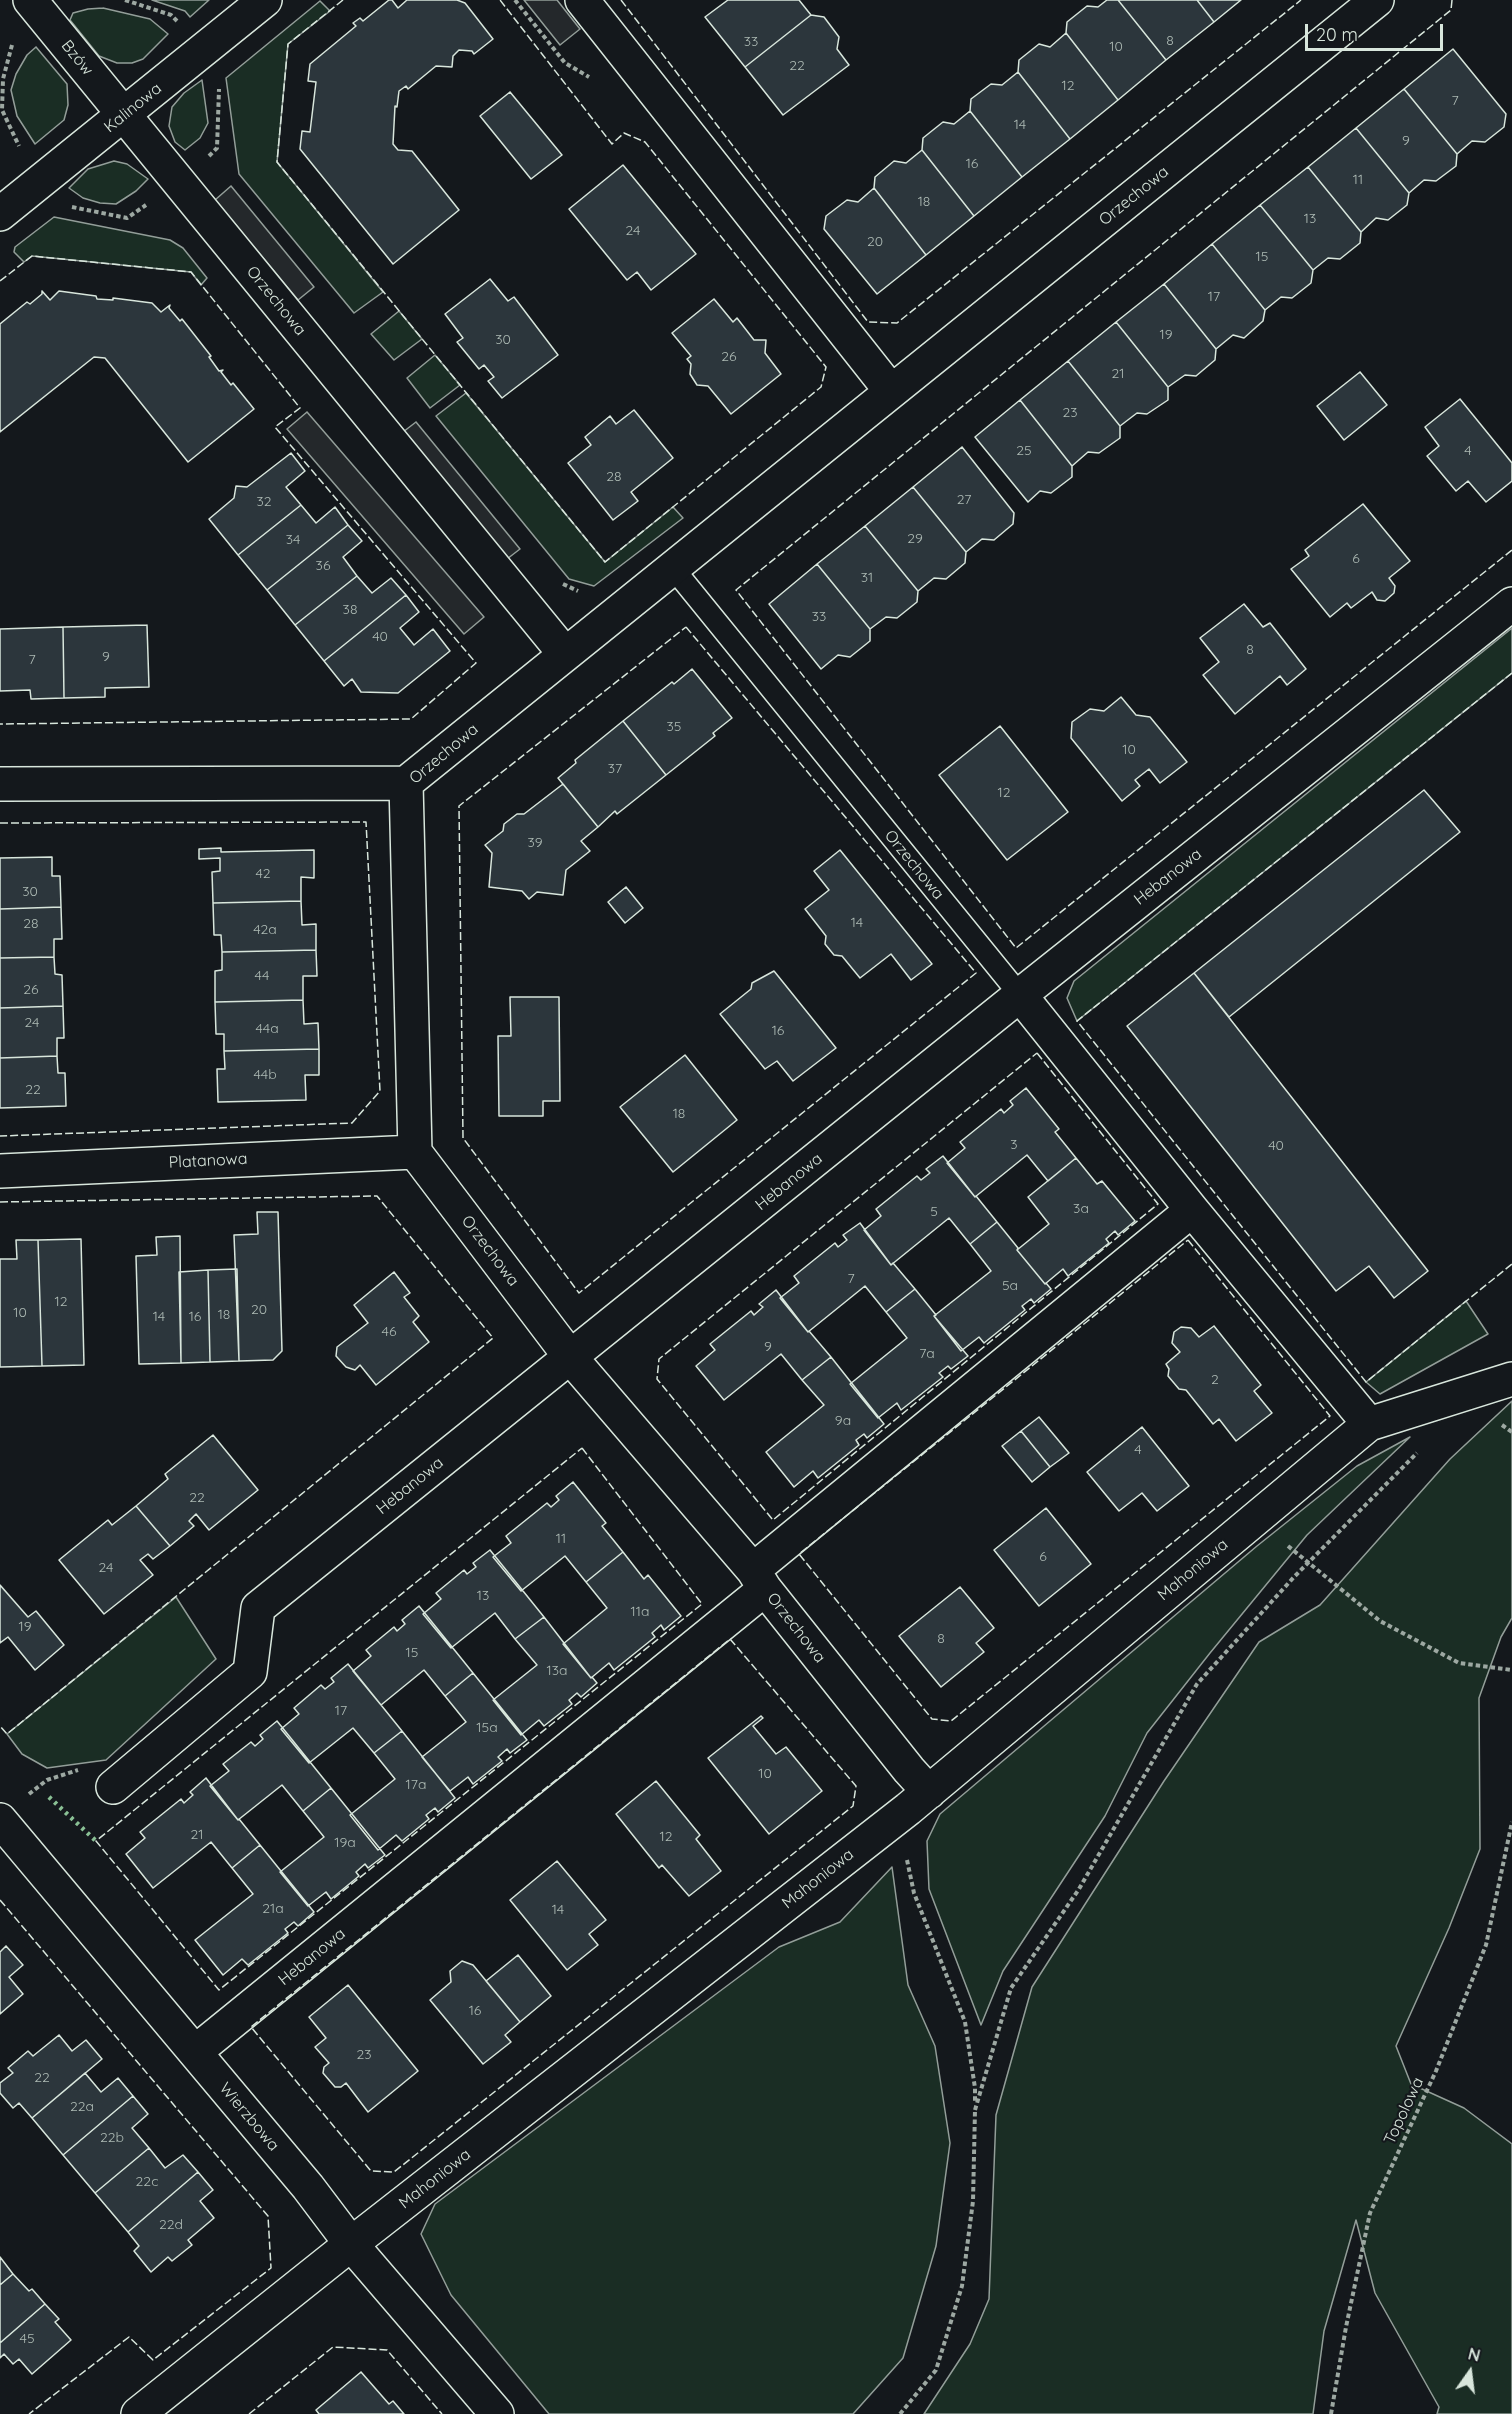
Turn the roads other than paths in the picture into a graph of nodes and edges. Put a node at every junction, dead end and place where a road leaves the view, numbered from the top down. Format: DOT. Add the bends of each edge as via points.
graph roads {
  1 [pos="30,0"];
  2 [pos="265,0"];
  3 [pos="582,0"];
  4 [pos="1377,0"];
  5 [pos="124,116"];
  6 [pos="0,214"];
  7 [pos="891,391"];
  8 [pos="673,568"];
  9 [pos="1512,604"];
  10 [pos="565,654"];
  11 [pos="406,783"];
  12 [pos="0,784"];
  13 [pos="1020,995"];
  14 [pos="415,1152"];
  15 [pos="0,1171"];
  16 [pos="1192,1210"];
  17 [pos="571,1358"];
  18 [pos="1512,1378"];
  19 [pos="1369,1424"];
  20 [pos="759,1580"];
  21 [pos="113,1786"];
  22 [pos="919,1800"];
  23 [pos="12,1809"];
  24 [pos="195,2052"];
  25 [pos="351,2244"];
  26 [pos="138,2414"];
  27 [pos="497,2414"];
  1 -- 5 [label="street, Bzów"];
  2 -- 5 [label="street, Kalinowa"];
  3 -- 7 [label="street"];
  4 -- 7 [label="street, Orzechowa"];
  5 -- 6 [label="street, Kalinowa"];
  5 -- 10 [label="street, Orzechowa"];
  7 -- 8 [label="street, Orzechowa"];
  8 -- 10 [label="street, Orzechowa"];
  8 -- 13 [label="lane, Orzechowa"];
  9 -- 13 [label="street, Hebanowa"];
  10 -- 11 [label="street, Orzechowa"];
  11 -- 12 [label="street"];
  11 -- 14 [label="street, Orzechowa"];
  13 -- 16 [label="street"];
  13 -- 17 [label="street, Hebanowa"];
  14 -- 15 [label="street, Platanowa"];
  14 -- 17 [label="street, Orzechowa"];
  16 -- 19 [label="street"];
  16 -- 20 [label="street, Hebanowa"];
  17 -- 20 [label="street, Orzechowa"];
  17 -- 21 [label="street, Hebanowa" via="258,1608 250,1672"];
  18 -- 19 [label="street, Mahoniowa"];
  19 -- 22 [label="street, Mahoniowa"];
  20 -- 22 [label="street, Orzechowa" via="909,1770"];
  20 -- 24 [label="street, Hebanowa"];
  22 -- 25 [label="street, Mahoniowa"];
  23 -- 24 [label="street, Wierzbowa"];
  24 -- 25 [label="street, Wierzbowa"];
  25 -- 26 [label="street, Mahoniowa"];
  25 -- 27 [label="street, Wierzbowa"];
}
